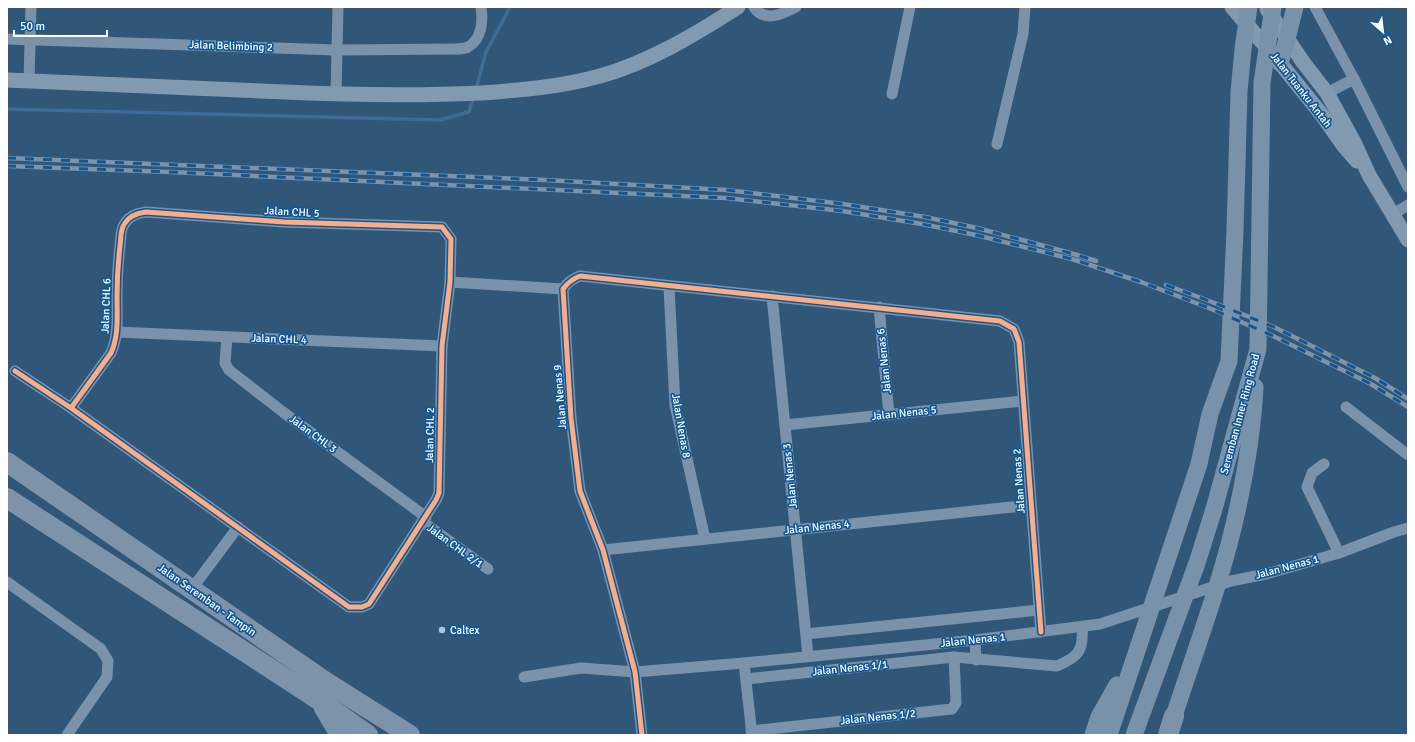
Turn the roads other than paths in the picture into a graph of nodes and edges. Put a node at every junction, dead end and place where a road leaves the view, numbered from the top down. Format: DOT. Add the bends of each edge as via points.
graph roads {
  1 [pos="31,7"];
  2 [pos="338,7"];
  3 [pos="481,7"];
  4 [pos="738,7"];
  5 [pos="754,7"];
  6 [pos="796,7"];
  7 [pos="910,7"];
  8 [pos="1025,7"];
  9 [pos="1232,7"];
  10 [pos="1249,7"];
  11 [pos="1265,7"];
  12 [pos="1273,7"];
  13 [pos="1294,7"];
  14 [pos="1315,7"];
  15 [pos="7,38"];
  16 [pos="1287,39"];
  17 [pos="30,40"];
  18 [pos="336,50"];
  19 [pos="1280,63"];
  20 [pos="1354,79"];
  21 [pos="7,80"];
  22 [pos="29,81"];
  23 [pos="1327,93"];
  24 [pos="336,94"];
  25 [pos="892,94"];
  26 [pos="997,144"];
  27 [pos="1369,175"];
  28 [pos="1408,187"];
  29 [pos="1408,205"];
  30 [pos="1392,214"];
  31 [pos="129,218"];
  32 [pos="451,239"];
  33 [pos="1408,240"];
  34 [pos="450,282"];
  35 [pos="669,287"];
  36 [pos="562,289"];
  37 [pos="772,296"];
  38 [pos="879,307"];
  39 [pos="116,332"];
  40 [pos="227,337"];
  41 [pos="442,346"];
  42 [pos="1258,349"];
  43 [pos="15,371"];
  44 [pos="1023,401"];
  45 [pos="1346,407"];
  46 [pos="71,408"];
  47 [pos="889,415"];
  48 [pos="785,426"];
  49 [pos="1408,455"];
  50 [pos="7,462"];
  51 [pos="1324,464"];
  52 [pos="7,498"];
  53 [pos="1031,505"];
  54 [pos="424,519"];
  55 [pos="238,527"];
  56 [pos="1408,528"];
  57 [pos="796,530"];
  58 [pos="704,539"];
  59 [pos="603,550"];
  60 [pos="1339,553"];
  61 [pos="488,569"];
  62 [pos="8,586"];
  63 [pos="191,590"];
  64 [pos="1039,610"];
  65 [pos="1082,627"];
  66 [pos="1041,632"];
  67 [pos="806,634"];
  68 [pos="975,640"];
  69 [pos="1136,650"];
  70 [pos="808,656"];
  71 [pos="954,657"];
  72 [pos="976,660"];
  73 [pos="744,663"];
  74 [pos="635,672"];
  75 [pos="524,676"];
  76 [pos="746,679"];
  77 [pos="319,700"];
  78 [pos="1174,716"];
  79 [pos="752,733"];
  80 [pos="67,735"];
  81 [pos="340,735"];
  82 [pos="368,735"];
  83 [pos="410,735"];
  84 [pos="642,735"];
  85 [pos="1093,735"];
  86 [pos="1108,735"];
  87 [pos="1134,735"];
  88 [pos="1167,735"];
  1 -- 17 [label="street"];
  2 -- 18 [label="street"];
  3 -- 18 [label="street, Jalan Belimbing 2" via="480,33 467,48"];
  4 -- 24 [label="main road" via="671,46 602,76 572,83 541,88 455,94"];
  5 -- 6 [label="street" via="757,12 768,16 784,13"];
  7 -- 25 [label="street"];
  8 -- 26 [label="street" via="1023,34"];
  9 -- 19 [label="main road, Jalan Tuanku Antah"];
  10 -- 69 [label="main road" via="1239,92 1229,361 1210,414 1199,464"];
  11 -- 16 [label="main road, Jalan Tuanku Antah"];
  12 -- 42 [label="main road, Seremban Inner Ring Road" via="1262,83"];
  13 -- 16 [label="main road"];
  14 -- 20 [label="street"];
  15 -- 17 [label="street, Jalan Belimbing 2"];
  16 -- 19 [label="main road"];
  16 -- 23 [label="main road, Jalan Tuanku Antah"];
  17 -- 18 [label="street, Jalan Belimbing 2"];
  17 -- 22 [label="street"];
  18 -- 24 [label="street"];
  19 -- 27 [label="main road, Jalan Tuanku Antah"];
  20 -- 23 [label="street"];
  20 -- 28 [label="street"];
  21 -- 22 [label="main road"];
  22 -- 24 [label="main road"];
  23 -- 27 [label="main road, Jalan Tuanku Antah"];
  27 -- 30 [label="main road, Jalan Tuanku Antah"];
  29 -- 30 [label="street"];
  30 -- 33 [label="main road, Jalan Tuanku Antah"];
  31 -- 32 [label="street, Jalan CHL 5" via="146,212 284,222 442,227"];
  31 -- 39 [label="street, Jalan CHL 6" via="122,233"];
  32 -- 34 [label="street, Jalan CHL 2"];
  34 -- 36 [label="street"];
  34 -- 41 [label="street, Jalan CHL 2"];
  35 -- 36 [label="street" via="580,276 568,282"];
  35 -- 37 [label="street"];
  35 -- 58 [label="street, Jalan Nenas 8" via="675,405"];
  36 -- 59 [label="street, Jalan Nenas 9" via="571,418 580,491"];
  37 -- 38 [label="street"];
  37 -- 48 [label="street, Jalan Nenas 3"];
  38 -- 44 [label="street, Jalan Nenas 2" via="1000,320 1014,329 1019,342"];
  38 -- 47 [label="street, Jalan Nenas 6"];
  39 -- 40 [label="street, Jalan CHL 4"];
  39 -- 46 [label="street, Jalan CHL 6" via="111,353"];
  40 -- 41 [label="street, Jalan CHL 4"];
  40 -- 54 [label="street, Jalan CHL 3" via="225,363 229,370"];
  41 -- 54 [label="street, Jalan CHL 2" via="439,493"];
  42 -- 78 [label="main road" via="1253,423 1239,502 1224,562"];
  42 -- 87 [label="main road, Seremban Inner Ring Road" via="1197,563"];
  43 -- 46 [label="street"];
  44 -- 47 [label="street, Jalan Nenas 5"];
  44 -- 53 [label="street, Jalan Nenas 2"];
  45 -- 49 [label="street"];
  46 -- 55 [label="street"];
  47 -- 48 [label="street, Jalan Nenas 5"];
  48 -- 57 [label="street, Jalan Nenas 3"];
  50 -- 63 [label="highway, Jalan Seremban - Tampin"];
  51 -- 60 [label="street" via="1312,473 1307,487"];
  52 -- 77 [label="highway, Jalan Seremban - Tampin"];
  53 -- 57 [label="street, Jalan Nenas 4"];
  53 -- 64 [label="street, Jalan Nenas 2"];
  54 -- 55 [label="street, Jalan CHL 2" via="368,604 362,607 349,607"];
  54 -- 61 [label="street, Jalan CHL 2/1"];
  55 -- 63 [label="street"];
  56 -- 60 [label="street, Jalan Nenas 1"];
  57 -- 58 [label="street, Jalan Nenas 4"];
  57 -- 67 [label="street, Jalan Nenas 3"];
  58 -- 59 [label="street, Jalan Nenas 4"];
  59 -- 74 [label="street, Jalan Nenas 9"];
  60 -- 65 [label="street, Jalan Nenas 1" via="1266,574 1231,581 1100,624"];
  62 -- 80 [label="street" via="101,649 108,661 107,677"];
  63 -- 83 [label="highway, Jalan Seremban - Tampin" via="326,682"];
  64 -- 66 [label="street, Jalan Nenas 2"];
  64 -- 67 [label="street"];
  65 -- 66 [label="street, Jalan Nenas 1"];
  65 -- 72 [label="street, Jalan Nenas 1/1" via="1082,647 1078,654 1057,666"];
  66 -- 68 [label="street, Jalan Nenas 1"];
  67 -- 70 [label="street, Jalan Nenas 3"];
  68 -- 70 [label="street, Jalan Nenas 1"];
  68 -- 72 [label="street"];
  69 -- 85 [label="main road" via="1099,717"];
  69 -- 86 [label="main road"];
  70 -- 73 [label="street, Jalan Nenas 1"];
  71 -- 72 [label="street, Jalan Nenas 1/1"];
  71 -- 76 [label="street, Jalan Nenas 1/1"];
  71 -- 79 [label="street, Jalan Nenas 1/2" via="956,703 952,709"];
  73 -- 74 [label="street, Jalan Nenas 1"];
  73 -- 76 [label="street"];
  74 -- 75 [label="street, Jalan Nenas 1" via="581,668"];
  74 -- 84 [label="street, Jalan Nenas 9"];
  76 -- 79 [label="street"];
  77 -- 81 [label="highway"];
  77 -- 82 [label="highway, Jalan Seremban - Tampin"];
  78 -- 88 [label="highway"];
}
